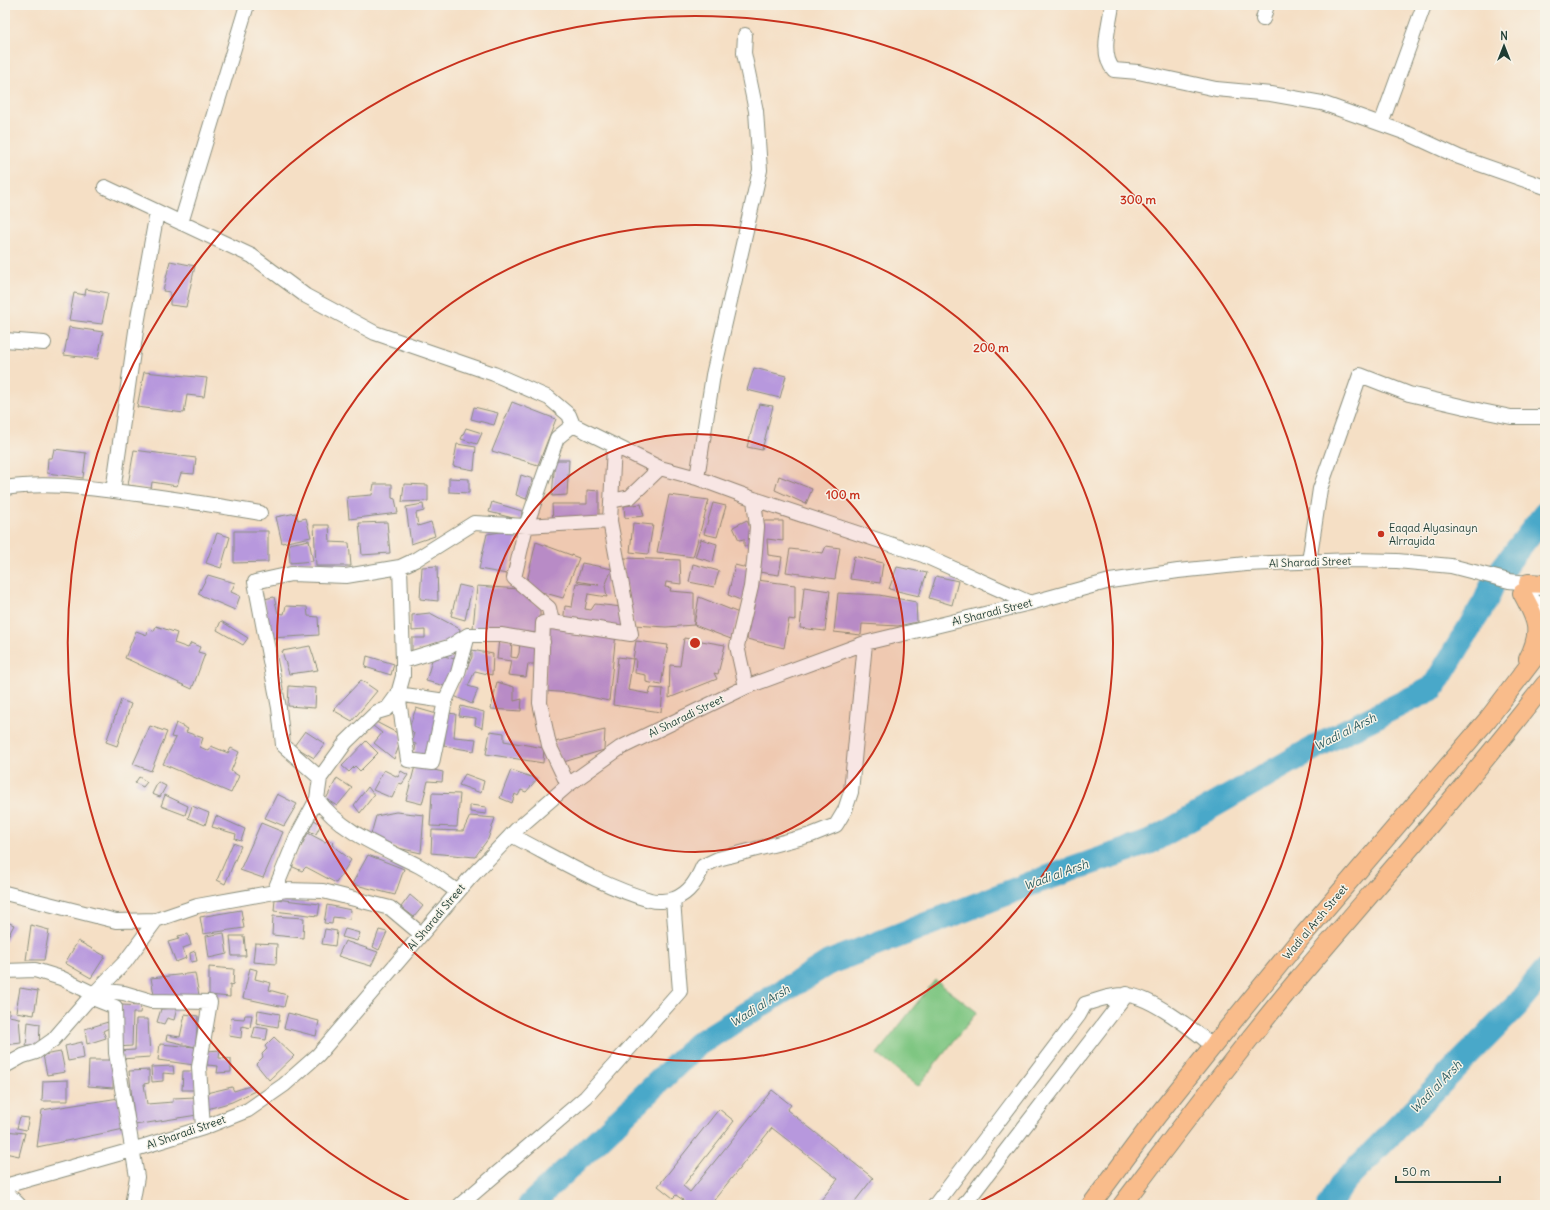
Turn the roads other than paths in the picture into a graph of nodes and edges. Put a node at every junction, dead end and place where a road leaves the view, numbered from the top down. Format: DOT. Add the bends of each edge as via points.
graph roads {
  1 [pos="247,5"];
  2 [pos="1112,5"];
  3 [pos="1268,5"];
  4 [pos="1424,5"];
  5 [pos="1263,19"];
  6 [pos="745,35"];
  7 [pos="1381,124"];
  8 [pos="104,187"];
  9 [pos="1545,187"];
  10 [pos="157,212"];
  11 [pos="181,223"];
  12 [pos="5,340"];
  13 [pos="44,343"];
  14 [pos="1545,417"];
  15 [pos="573,425"];
  16 [pos="614,447"];
  17 [pos="660,468"];
  18 [pos="697,478"];
  19 [pos="5,488"];
  20 [pos="113,491"];
  21 [pos="754,499"];
  22 [pos="611,502"];
  23 [pos="260,513"];
  24 [pos="610,521"];
  25 [pos="526,526"];
  26 [pos="1309,562"];
  27 [pos="400,567"];
  28 [pos="1526,585"];
  29 [pos="1545,593"];
  30 [pos="1030,603"];
  31 [pos="1545,608"];
  32 [pos="552,622"];
  33 [pos="468,635"];
  34 [pos="543,642"];
  35 [pos="865,643"];
  36 [pos="1545,644"];
  37 [pos="403,661"];
  38 [pos="1517,680"];
  39 [pos="746,687"];
  40 [pos="1542,689"];
  41 [pos="398,694"];
  42 [pos="445,701"];
  43 [pos="320,778"];
  44 [pos="568,785"];
  45 [pos="317,799"];
  46 [pos="511,835"];
  47 [pos="274,892"];
  48 [pos="458,892"];
  49 [pos="5,893"];
  50 [pos="673,900"];
  51 [pos="156,920"];
  52 [pos="421,934"];
  53 [pos="5,971"];
  54 [pos="94,994"];
  55 [pos="1127,994"];
  56 [pos="1213,1046"];
  57 [pos="5,1066"];
  58 [pos="203,1128"];
  59 [pos="132,1150"];
  60 [pos="5,1186"];
  61 [pos="5,1191"];
  62 [pos="19,1205"];
  63 [pos="132,1205"];
  64 [pos="460,1205"];
  65 [pos="935,1205"];
  66 [pos="964,1205"];
  67 [pos="1091,1205"];
  68 [pos="1122,1205"];
  1 -- 11 [label="street"];
  2 -- 7 [label="street" via="1106,49 1108,61 1114,70 1138,72 1216,89 1304,99"];
  3 -- 5 [label="street"];
  4 -- 7 [label="street"];
  6 -- 18 [label="street" via="744,53 756,112 760,170 713,375"];
  7 -- 9 [label="street" via="1459,157"];
  8 -- 10 [label="street"];
  10 -- 11 [label="street"];
  10 -- 20 [label="street" via="137,324"];
  11 -- 15 [label="street" via="252,256 306,296 375,333 494,374 549,398 569,415"];
  12 -- 13 [label="street"];
  14 -- 26 [label="street" via="1511,417 1482,411 1409,394 1360,375 1320,489"];
  15 -- 16 [label="street"];
  15 -- 25 [label="street" via="558,438"];
  16 -- 17 [label="street"];
  16 -- 22 [label="street"];
  17 -- 18 [label="street"];
  17 -- 22 [label="street" via="630,497"];
  18 -- 21 [label="street"];
  19 -- 20 [label="street" via="70,485"];
  20 -- 23 [label="street" via="177,498"];
  21 -- 30 [label="street" via="923,555"];
  21 -- 39 [label="street" via="757,527 751,587 736,646"];
  22 -- 24 [label="street"];
  24 -- 25 [label="street"];
  24 -- 32 [label="street" via="631,634"];
  25 -- 27 [label="street" via="474,523"];
  25 -- 32 [label="street" via="514,578 548,608"];
  26 -- 28 [label="street, Al Sharadi Street" via="1397,561 1452,566"];
  26 -- 30 [label="street, Al Sharadi Street" via="1246,564 1110,581"];
  27 -- 37 [label="street"];
  27 -- 43 [label="street" via="346,576 291,574 255,582 279,708 283,745"];
  28 -- 29 [label="street, Al Sharadi Street"];
  28 -- 31 [label="street, Al Sharadi Street"];
  28 -- 38 [label="main road" via="1536,618 1535,645"];
  30 -- 35 [label="street, Al Sharadi Street"];
  32 -- 34 [label="street" via="543,623"];
  33 -- 34 [label="street" via="501,635"];
  33 -- 37 [label="street" via="449,647"];
  33 -- 42 [label="street" via="458,672"];
  34 -- 44 [label="street" via="540,703 549,745"];
  35 -- 39 [label="street, Al Sharadi Street"];
  35 -- 50 [label="street" via="851,792 836,825 811,835 718,859 703,866 696,882 684,894"];
  36 -- 38 [label="main road, Wadi al Arsh Street"];
  37 -- 41 [label="street" via="403,676"];
  38 -- 56 [label="main road, Wadi al Arsh Street" via="1488,719 1305,933"];
  39 -- 44 [label="street, Al Sharadi Street" via="620,748"];
  40 -- 68 [label="main road" via="1246,1043"];
  41 -- 42 [label="street"];
  41 -- 42 [label="street" via="408,760 432,762"];
  41 -- 43 [label="street" via="387,709 377,712 346,742"];
  43 -- 45 [label="street"];
  44 -- 46 [label="street, Al Sharadi Street"];
  45 -- 47 [label="street" via="297,836"];
  45 -- 48 [label="street" via="328,813 367,842 420,867"];
  46 -- 48 [label="street, Al Sharadi Street"];
  46 -- 50 [label="street" via="596,879 651,901"];
  47 -- 51 [label="street" via="197,906"];
  47 -- 52 [label="street" via="323,891 390,908"];
  48 -- 52 [label="street, Al Sharadi Street"];
  49 -- 51 [label="street" via="116,921"];
  50 -- 64 [label="street" via="680,991 586,1097"];
  51 -- 54 [label="street" via="125,962"];
  52 -- 58 [label="street, Al Sharadi Street" via="318,1055 284,1085 248,1110"];
  53 -- 54 [label="street" via="36,970 61,978"];
  54 -- 57 [label="street" via="53,1040 36,1052"];
  54 -- 58 [label="street" via="124,993 151,1001 210,1002 199,1067"];
  54 -- 59 [label="street" via="115,1007 116,1053"];
  55 -- 56 [label="street" via="1152,1004 1190,1026"];
  55 -- 65 [label="street" via="1085,1004"];
  55 -- 66 [label="street"];
  56 -- 67 [label="main road, Wadi al Arsh Street"];
  58 -- 59 [label="street, Al Sharadi Street"];
  59 -- 60 [label="street, Al Sharadi Street"];
  59 -- 63 [label="street" via="137,1177"];
  61 -- 62 [label="street"];
}
